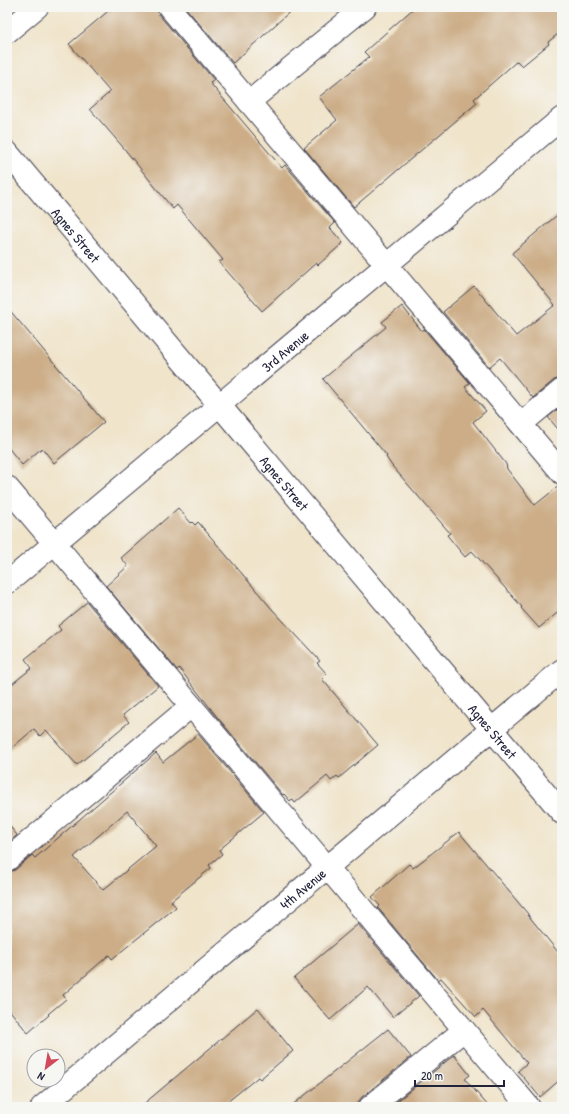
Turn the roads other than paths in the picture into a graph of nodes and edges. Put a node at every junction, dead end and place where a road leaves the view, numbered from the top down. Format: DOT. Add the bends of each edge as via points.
graph roads {
  1 [pos="37,7"];
  2 [pos="169,7"];
  3 [pos="365,7"];
  4 [pos="7,32"];
  5 [pos="249,102"];
  6 [pos="562,118"];
  7 [pos="7,152"];
  8 [pos="387,265"];
  9 [pos="562,390"];
  10 [pos="220,405"];
  11 [pos="521,424"];
  12 [pos="562,473"];
  13 [pos="7,488"];
  14 [pos="54,544"];
  15 [pos="7,583"];
  16 [pos="562,670"];
  17 [pos="191,706"];
  18 [pos="492,730"];
  19 [pos="562,813"];
  20 [pos="7,860"];
  21 [pos="327,867"];
  22 [pos="464,1030"];
  23 [pos="42,1107"];
  24 [pos="370,1107"];
  25 [pos="529,1107"];
  1 -- 4 [label="street"];
  2 -- 5 [label="street"];
  3 -- 5 [label="street"];
  5 -- 8 [label="street"];
  6 -- 8 [label="street, 3rd Avenue"];
  7 -- 10 [label="street, Agnes Street"];
  8 -- 10 [label="street, 3rd Avenue"];
  8 -- 11 [label="street"];
  9 -- 11 [label="street"];
  10 -- 14 [label="street, 3rd Avenue"];
  10 -- 18 [label="street, Agnes Street"];
  11 -- 12 [label="street"];
  13 -- 14 [label="street"];
  14 -- 15 [label="street, 3rd Avenue"];
  14 -- 17 [label="street"];
  16 -- 18 [label="street, 4th Avenue"];
  17 -- 20 [label="street"];
  17 -- 21 [label="street"];
  18 -- 19 [label="street, Agnes Street"];
  18 -- 21 [label="street, 4th Avenue"];
  21 -- 22 [label="street"];
  21 -- 23 [label="street, 4th Avenue"];
  22 -- 24 [label="street"];
  22 -- 25 [label="street"];
}
